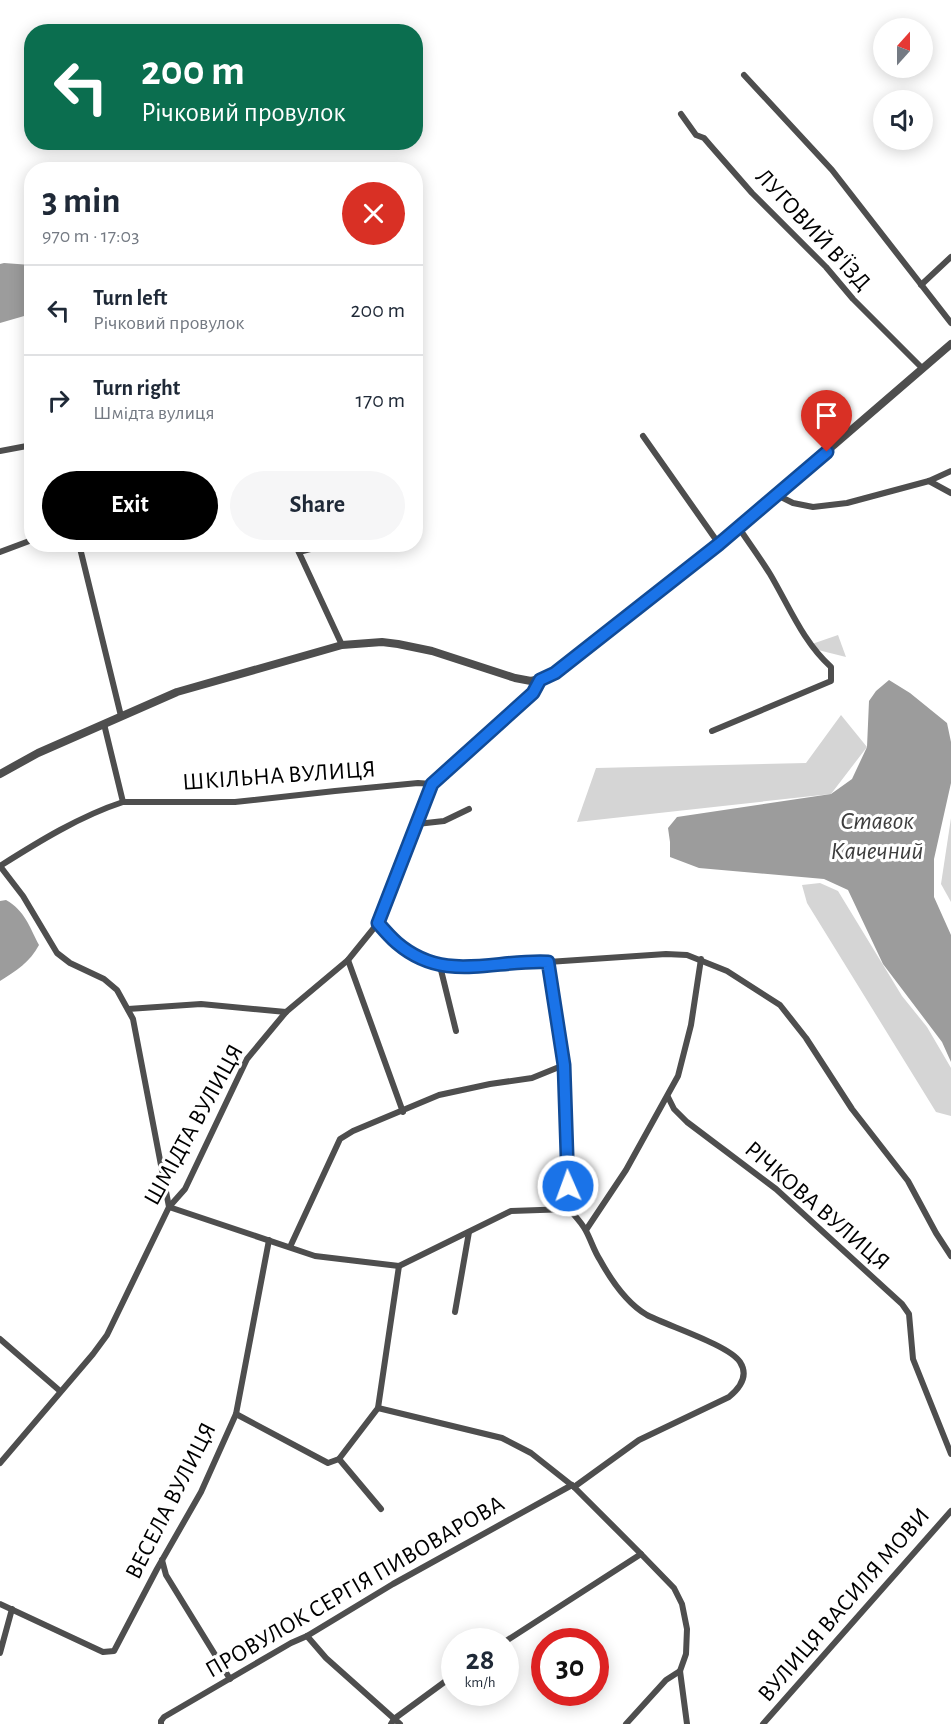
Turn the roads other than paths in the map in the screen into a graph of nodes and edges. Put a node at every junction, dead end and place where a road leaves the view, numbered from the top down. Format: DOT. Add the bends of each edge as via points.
graph roads {
  1 [pos="744,75"];
  2 [pos="681,114"];
  3 [pos="951,257"];
  4 [pos="921,285"];
  5 [pos="951,323"];
  6 [pos="951,344"];
  7 [pos="922,368"];
  8 [pos="643,436"];
  9 [pos="24,446"];
  10 [pos="0,450"];
  11 [pos="951,471"];
  12 [pos="929,480"];
  13 [pos="951,494"];
  14 [pos="777,495"];
  15 [pos="739,528"];
  16 [pos="24,543"];
  17 [pos="719,544"];
  18 [pos="0,552"];
  19 [pos="81,552"];
  20 [pos="299,552"];
  21 [pos="342,645"];
  22 [pos="540,680"];
  23 [pos="121,716"];
  24 [pos="104,724"];
  25 [pos="712,731"];
  26 [pos="0,774"];
  27 [pos="432,784"];
  28 [pos="123,802"];
  29 [pos="469,809"];
  30 [pos="417,824"];
  31 [pos="1,869"];
  32 [pos="378,923"];
  33 [pos="701,959"];
  34 [pos="348,960"];
  35 [pos="548,962"];
  36 [pos="440,966"];
  37 [pos="128,1009"];
  38 [pos="286,1012"];
  39 [pos="456,1031"];
  40 [pos="564,1065"];
  41 [pos="668,1097"];
  42 [pos="403,1112"];
  43 [pos="169,1207"];
  44 [pos="569,1209"];
  45 [pos="586,1230"];
  46 [pos="469,1232"];
  47 [pos="269,1240"];
  48 [pos="290,1247"];
  49 [pos="951,1256"];
  50 [pos="399,1266"];
  51 [pos="455,1312"];
  52 [pos="0,1339"];
  53 [pos="60,1391"];
  54 [pos="378,1408"];
  55 [pos="236,1414"];
  56 [pos="951,1454"];
  57 [pos="339,1459"];
  58 [pos="0,1463"];
  59 [pos="573,1486"];
  60 [pos="381,1509"];
  61 [pos="951,1511"];
  62 [pos="640,1554"];
  63 [pos="162,1560"];
  64 [pos="0,1604"];
  65 [pos="12,1609"];
  66 [pos="519,1633"];
  67 [pos="307,1636"];
  68 [pos="0,1653"];
  69 [pos="680,1671"];
  70 [pos="230,1679"];
  71 [pos="441,1685"];
  72 [pos="392,1721"];
  73 [pos="162,1724"];
  74 [pos="400,1724"];
  75 [pos="626,1724"];
  76 [pos="687,1724"];
  77 [pos="763,1724"];
  1 -- 4 [label="street" via="832,170"];
  2 -- 7 [label="street, ЛУГОВИЙ В'ЇЗД" via="696,135 704,138 853,300"];
  3 -- 4 [label="street"];
  4 -- 5 [label="street"];
  6 -- 7 [label="street"];
  7 -- 14 [label="street"];
  8 -- 17 [label="street"];
  9 -- 10 [label="street"];
  11 -- 12 [label="street"];
  12 -- 13 [label="street"];
  12 -- 14 [label="street" via="847,503 813,507"];
  14 -- 15 [label="street"];
  15 -- 17 [label="street"];
  15 -- 25 [label="street" via="808,642 831,667 831,681"];
  16 -- 18 [label="street"];
  17 -- 22 [label="street" via="555,673"];
  19 -- 23 [label="street"];
  20 -- 21 [label="street"];
  21 -- 22 [label="street" via="398,644 515,678"];
  21 -- 23 [label="street" via="177,692"];
  22 -- 27 [label="street, ШМІДТА ВУЛИЦЯ" via="533,693"];
  23 -- 24 [label="street"];
  24 -- 26 [label="street"];
  24 -- 28 [label="street"];
  27 -- 28 [label="street, ШКІЛЬНА ВУЛИЦЯ" via="235,802"];
  27 -- 30 [label="street, ШМІДТА ВУЛИЦЯ"];
  28 -- 31 [label="street, ШКІЛЬНА ВУЛИЦЯ" via="36,843"];
  29 -- 30 [label="street" via="444,821"];
  30 -- 32 [label="street, ШМІДТА ВУЛИЦЯ"];
  31 -- 37 [label="street" via="23,896 57,953 104,979 117,990"];
  32 -- 34 [label="street, ШМІДТА ВУЛИЦЯ"];
  32 -- 36 [label="street" via="398,944"];
  33 -- 35 [label="street" via="646,954"];
  33 -- 41 [label="street" via="683,1064"];
  33 -- 49 [label="street" via="780,1005 852,1109 908,1180"];
  34 -- 38 [label="street, ШМІДТА ВУЛИЦЯ"];
  34 -- 42 [label="street"];
  35 -- 36 [label="street"];
  35 -- 40 [label="street"];
  36 -- 39 [label="street"];
  37 -- 38 [label="street" via="201,1004"];
  37 -- 43 [label="street"];
  38 -- 43 [label="street, ШМІДТА ВУЛИЦЯ" via="246,1059 185,1189"];
  40 -- 42 [label="street" via="532,1078 439,1095"];
  40 -- 44 [label="street"];
  41 -- 45 [label="street"];
  41 -- 56 [label="street, РІЧКОВА ВУЛИЦЯ" via="687,1122 776,1189 902,1305 909,1314 913,1359"];
  42 -- 48 [label="street" via="340,1139"];
  43 -- 47 [label="street"];
  43 -- 53 [label="street, ШМІДТА ВУЛИЦЯ" via="107,1335"];
  44 -- 45 [label="street"];
  44 -- 46 [label="street" via="511,1211"];
  45 -- 59 [label="street, ПРОВУЛОК СЕРГІЯ ПИВОВАРОВА" via="604,1267 634,1306 737,1357 745,1376 729,1397 665,1425"];
  46 -- 50 [label="street"];
  46 -- 51 [label="street"];
  47 -- 48 [label="street"];
  47 -- 55 [label="street, ВЕСЕЛА ВУЛИЦЯ"];
  48 -- 50 [label="street" via="315,1256"];
  50 -- 54 [label="street"];
  52 -- 53 [label="street"];
  53 -- 58 [label="street, ШМІДТА ВУЛИЦЯ"];
  54 -- 57 [label="street"];
  54 -- 59 [label="street" via="502,1438 531,1453"];
  55 -- 57 [label="street" via="328,1463"];
  55 -- 63 [label="street, ВЕСЕЛА ВУЛИЦЯ" via="201,1492"];
  57 -- 60 [label="street"];
  59 -- 62 [label="street"];
  59 -- 67 [label="street, ПРОВУЛОК СЕРГІЯ ПИВОВАРОВА" via="393,1584"];
  61 -- 77 [label="street, ВУЛИЦЯ ВАСИЛЯ МОВИ"];
  62 -- 66 [label="street"];
  62 -- 69 [label="street" via="674,1588 682,1604 687,1629 686,1654"];
  63 -- 65 [label="street, ВЕСЕЛА ВУЛИЦЯ" via="110,1653"];
  63 -- 70 [label="street" via="165,1575"];
  64 -- 65 [label="street, ВЕСЕЛА ВУЛИЦЯ"];
  65 -- 68 [label="street"];
  67 -- 70 [label="street, ПРОВУЛОК СЕРГІЯ ПИВОВАРОВА"];
  67 -- 72 [label="street"];
  69 -- 75 [label="street" via="666,1680"];
  69 -- 76 [label="street"];
  70 -- 73 [label="street, ПРОВУЛОК СЕРГІЯ ПИВОВАРОВА" via="164,1717"];
  71 -- 72 [label="street"];
  72 -- 74 [label="street"];
}
